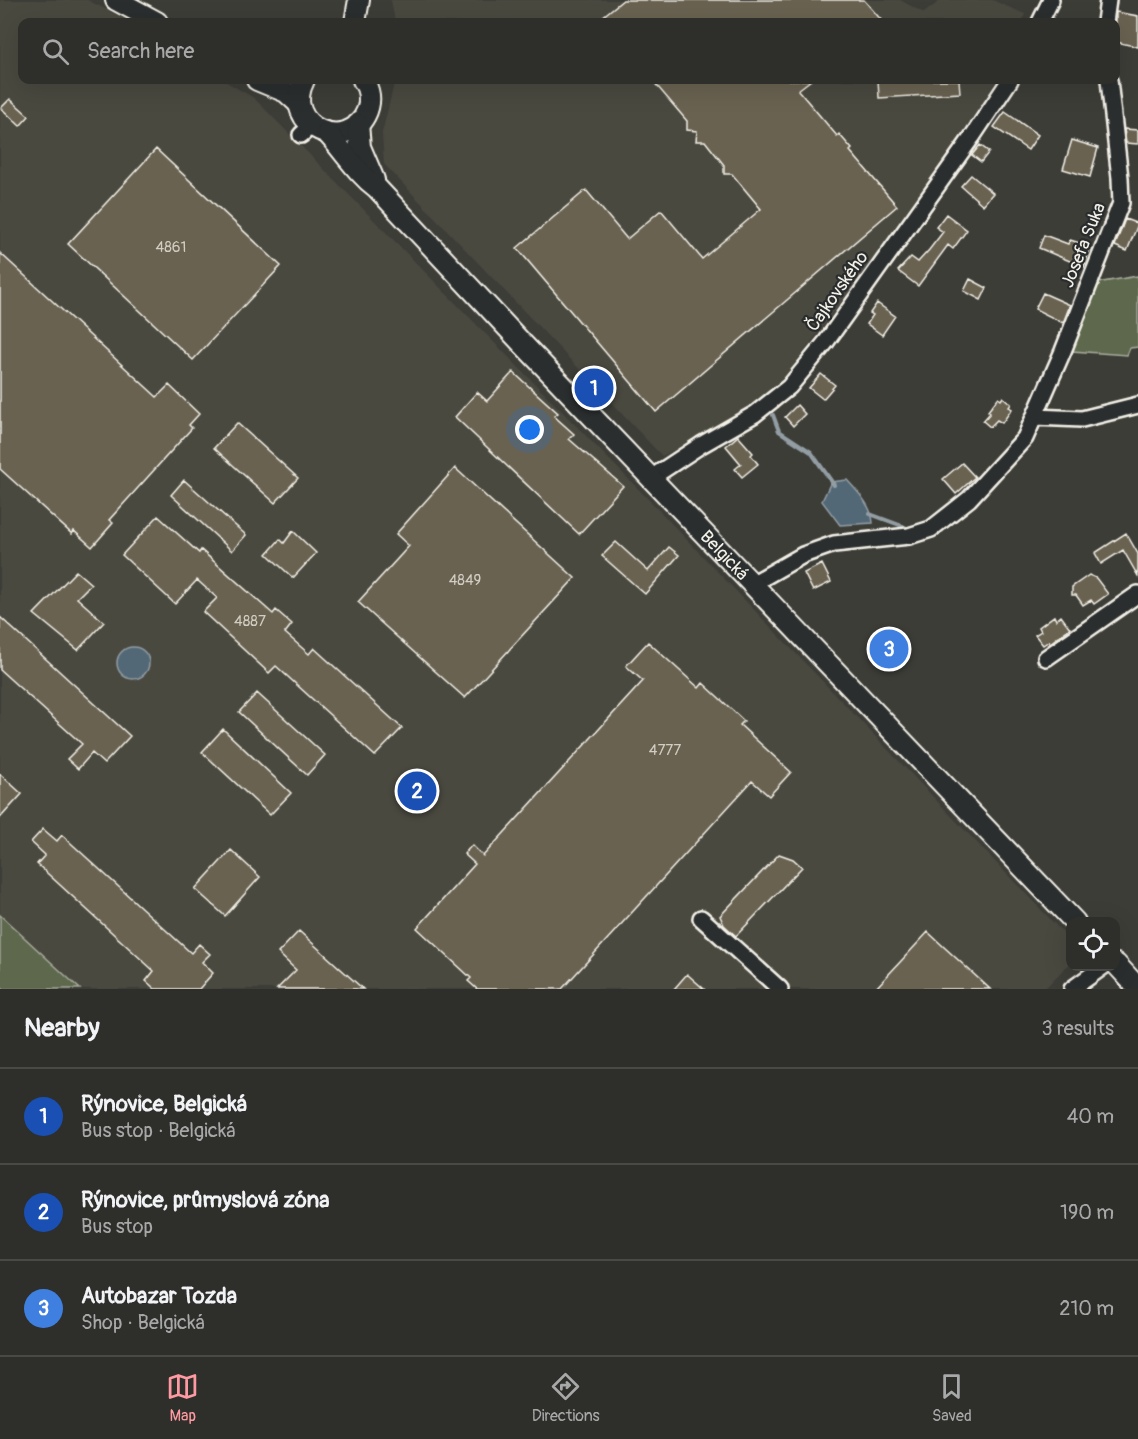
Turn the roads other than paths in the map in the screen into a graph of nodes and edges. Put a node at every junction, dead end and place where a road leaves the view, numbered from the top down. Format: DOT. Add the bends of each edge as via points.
graph roads {
  1 [pos="116,0"];
  2 [pos="1051,0"];
  3 [pos="1108,0"];
  4 [pos="140,5"];
  5 [pos="153,18"];
  6 [pos="1042,18"];
  7 [pos="1106,18"];
  8 [pos="267,84"];
  9 [pos="302,84"];
  10 [pos="365,84"];
  11 [pos="1007,84"];
  12 [pos="1109,84"];
  13 [pos="299,104"];
  14 [pos="358,124"];
  15 [pos="313,131"];
  16 [pos="377,188"];
  17 [pos="1138,405"];
  18 [pos="1034,417"];
  19 [pos="651,478"];
  20 [pos="752,584"];
  21 [pos="1138,594"];
  22 [pos="1046,658"];
  23 [pos="1071,917"];
  24 [pos="701,918"];
  25 [pos="1120,968"];
  26 [pos="1097,971"];
  27 [pos="1138,988"];
  28 [pos="780,989"];
  29 [pos="1072,989"];
  1 -- 4 [label="street"];
  2 -- 6 [label="street"];
  3 -- 7 [label="street"];
  4 -- 5 [label="street"];
  8 -- 13 [label="street" via="286,92"];
  9 -- 13 [label="street"];
  10 -- 14 [label="street" via="369,101"];
  11 -- 19 [label="street, Čajkovského" via="826,342 789,387 755,414"];
  12 -- 18 [label="street, Josefa Suka" via="1121,202"];
  13 -- 15 [label="street, Belgická"];
  14 -- 15 [label="street" via="343,132"];
  14 -- 16 [label="street, Belgická" via="360,147"];
  15 -- 16 [label="street, Belgická" via="344,152"];
  16 -- 19 [label="street, Belgická"];
  17 -- 18 [label="street" via="1082,419"];
  18 -- 20 [label="street, Josefa Suka" via="1025,438 969,499 931,529 901,537 834,544 803,555"];
  19 -- 20 [label="street, Belgická"];
  20 -- 23 [label="street, Belgická"];
  21 -- 22 [label="street"];
  24 -- 28 [label="street"];
  25 -- 27 [label="street"];
  26 -- 29 [label="street"];
}
